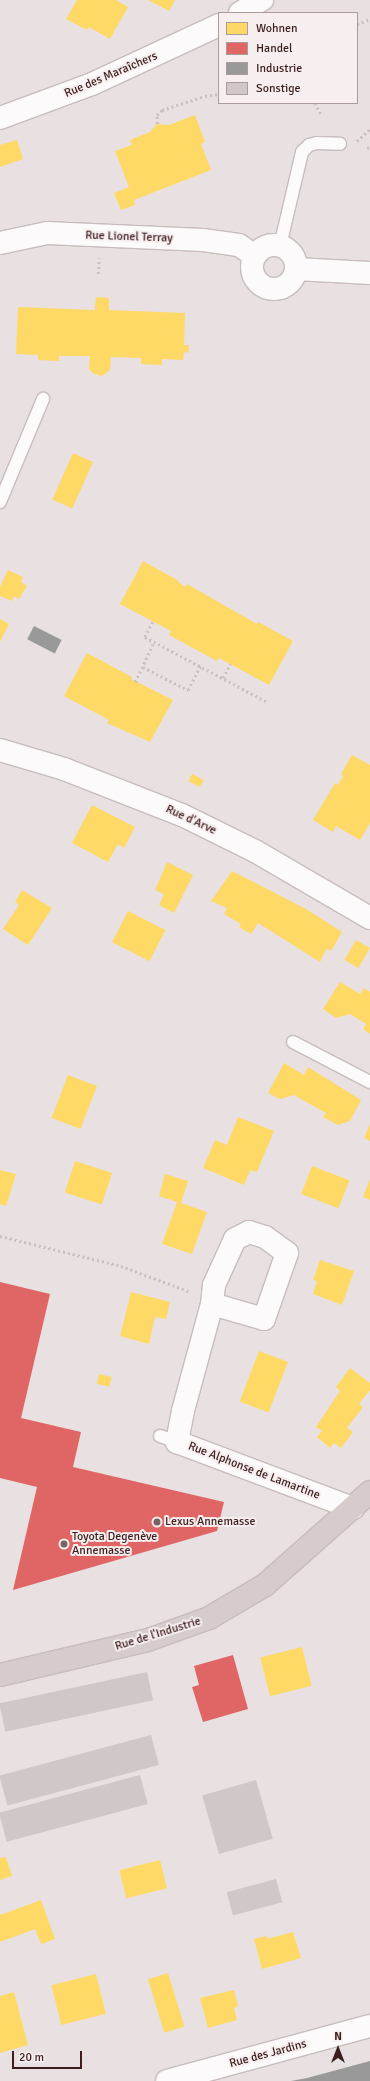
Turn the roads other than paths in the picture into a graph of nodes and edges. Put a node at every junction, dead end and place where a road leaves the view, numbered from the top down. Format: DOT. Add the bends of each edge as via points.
graph roads {
  1 [pos="218,25"];
  2 [pos="0,118"];
  3 [pos="340,144"];
  4 [pos="0,243"];
  5 [pos="280,246"];
  6 [pos="255,256"];
  7 [pos="296,269"];
  8 [pos="370,273"];
  9 [pos="43,399"];
  10 [pos="0,502"];
  11 [pos="0,750"];
  12 [pos="370,918"];
  13 [pos="294,1042"];
  14 [pos="370,1083"];
  15 [pos="213,1302"];
  16 [pos="370,1492"];
  17 [pos="353,1508"];
  18 [pos="0,1675"];
  19 [pos="370,2026"];
  20 [pos="167,2081"];
  1 -- 2 [label="street, Rue des Maraîchers" via="98,81"];
  3 -- 5 [label="lane" via="316,143 309,145 302,152"];
  4 -- 6 [label="street, Rue Lionel Terray" via="47,233 203,240 239,245"];
  5 -- 6 [label="street" via="268,246"];
  5 -- 7 [label="street" via="292,255"];
  6 -- 7 [label="street" via="252,265 254,276 268,288 279,289 286,286 292,280"];
  7 -- 8 [label="street"];
  9 -- 10 [label="lane"];
  11 -- 12 [label="street, Rue d'Arve" via="64,769 182,815 255,851"];
  13 -- 14 [label="lane"];
  15 -- 17 [label="street, Rue Alphonse de Lamartine" via="183,1411 169,1439"];
  16 -- 17 [label="main road, Rue de l'Industrie"];
  17 -- 18 [label="main road, Rue de l'Industrie" via="266,1585 209,1618 148,1640"];
  19 -- 20 [label="street, Rue des Jardins"];
}
